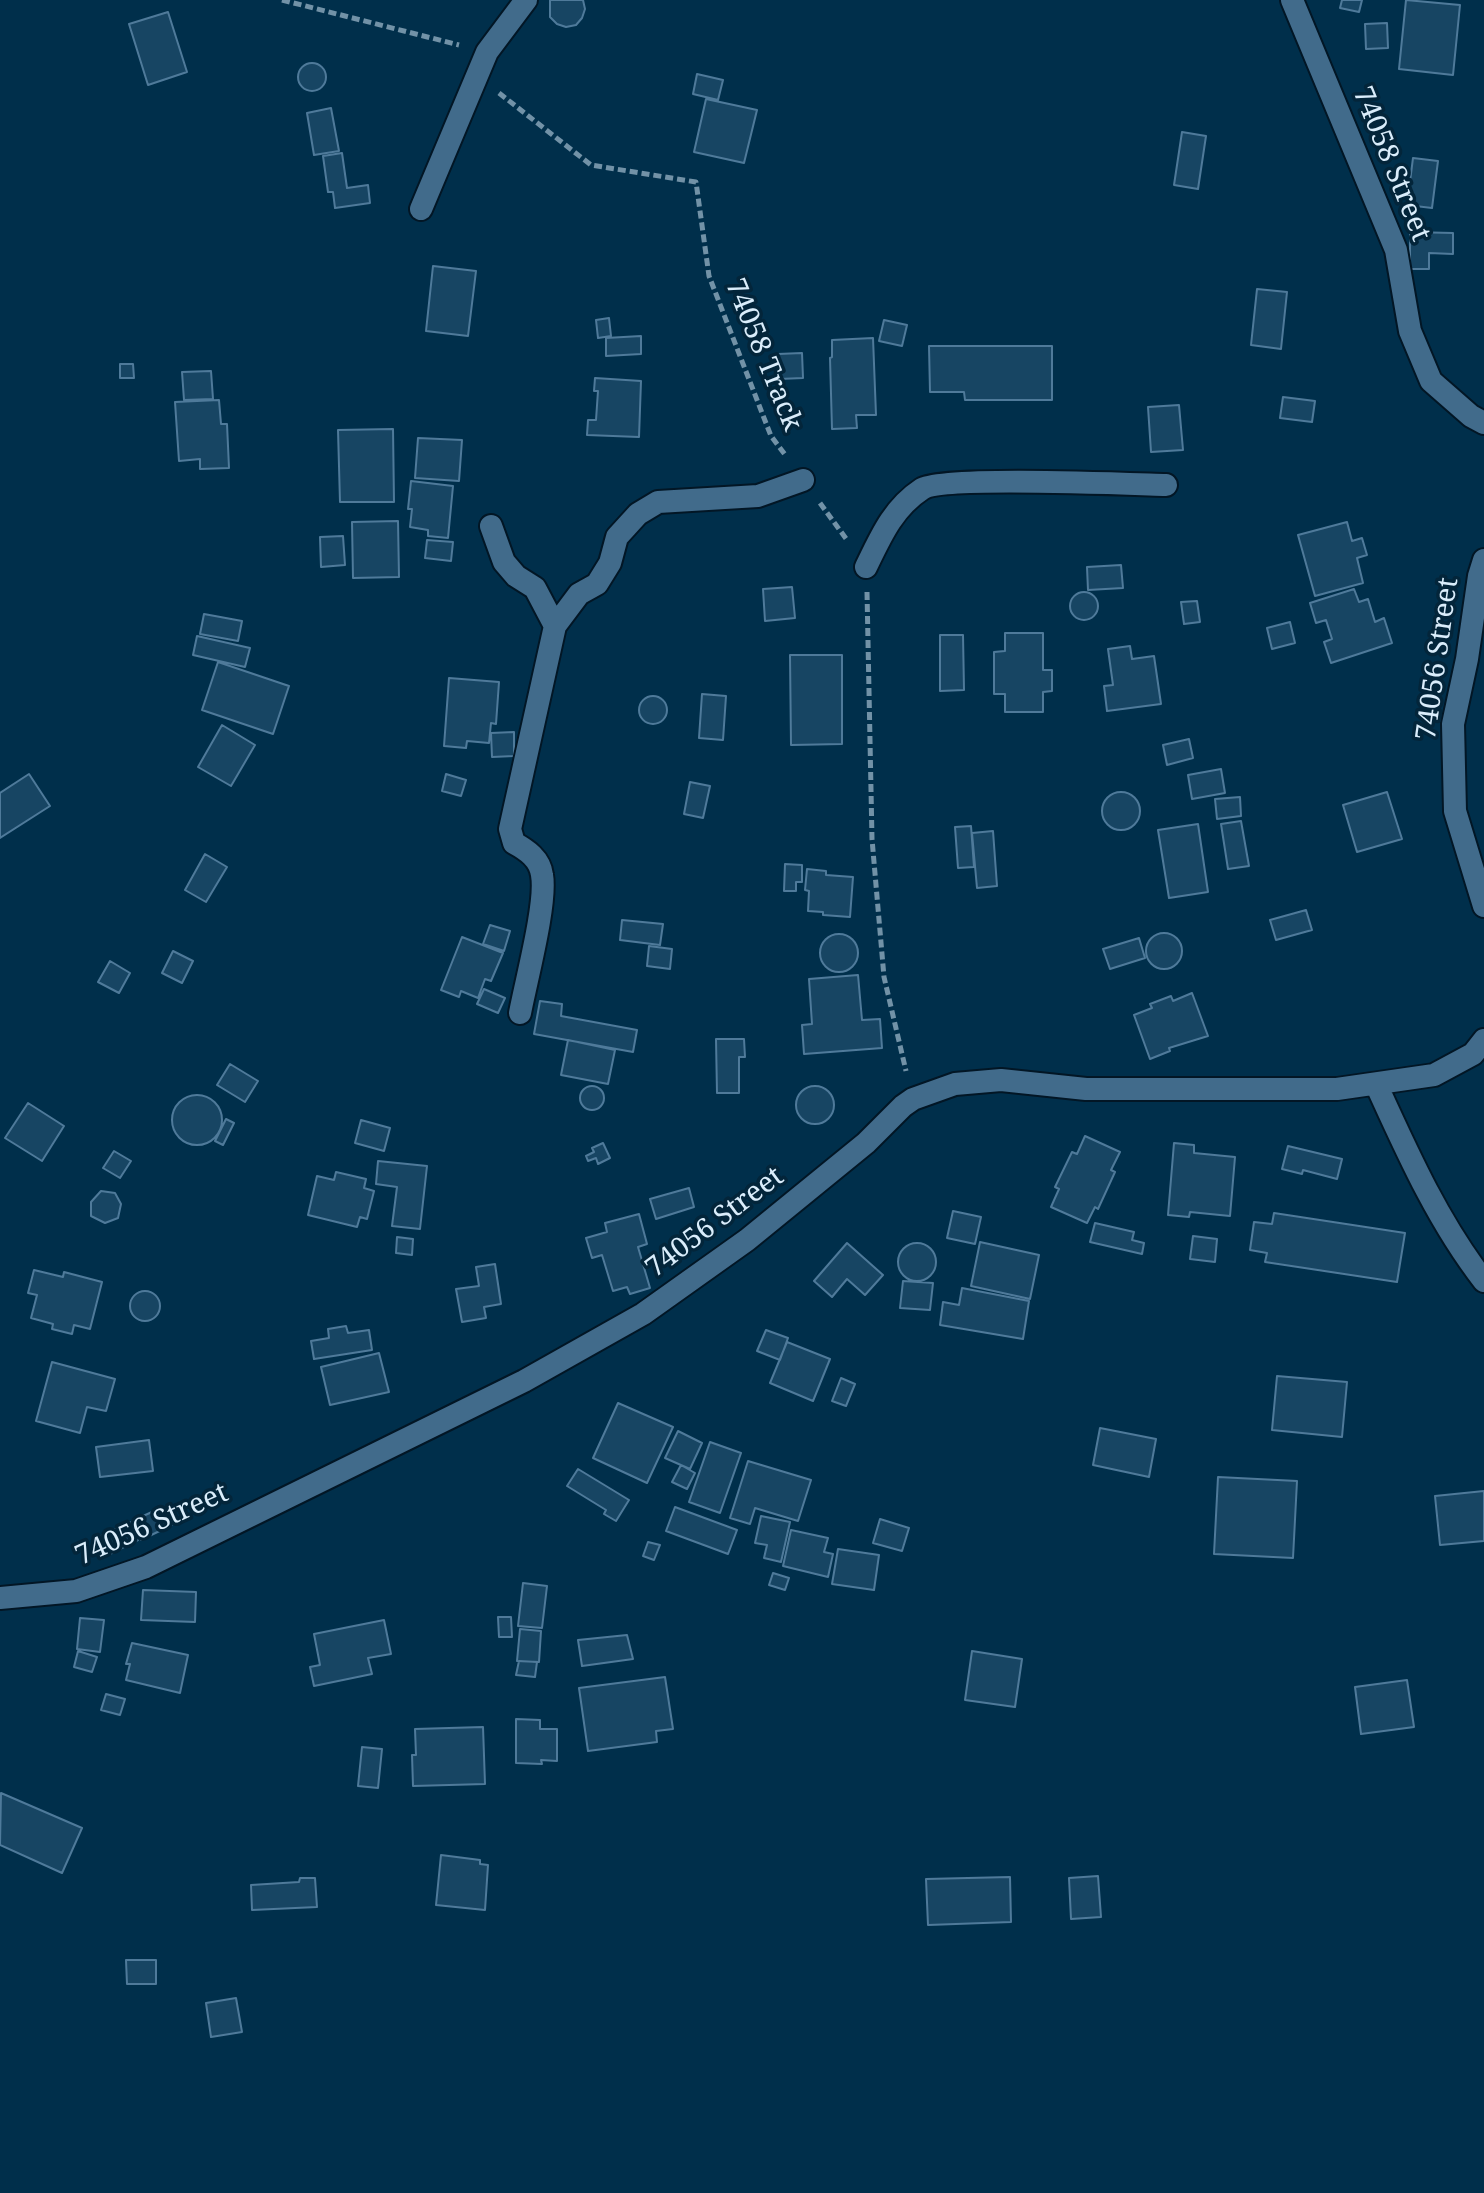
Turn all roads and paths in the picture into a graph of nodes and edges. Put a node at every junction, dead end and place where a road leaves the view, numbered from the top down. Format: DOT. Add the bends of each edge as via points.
graph roads {
  1 [pos="282,0"];
  2 [pos="526,0"];
  3 [pos="1292,0"];
  4 [pos="487,52"];
  5 [pos="477,76"];
  6 [pos="421,209"];
  7 [pos="1484,423"];
  8 [pos="803,480"];
  9 [pos="1166,485"];
  10 [pos="491,526"];
  11 [pos="1484,560"];
  12 [pos="866,567"];
  13 [pos="555,626"];
  14 [pos="1484,906"];
  15 [pos="520,1013"];
  16 [pos="1484,1040"];
  17 [pos="1376,1084"];
  18 [pos="913,1099"];
  19 [pos="1484,1281"];
  20 [pos="0,1598"];
  1 -- 4 [label="path"];
  2 -- 4 [label="street"];
  3 -- 7 [label="street, 74058 Street" via="1396,250 1410,331 1431,381"];
  4 -- 5 [label="street"];
  5 -- 6 [label="street"];
  5 -- 8 [label="path, 74058 Track" via="591,165 696,182 709,276 771,436"];
  8 -- 12 [label="path, 74058 Track"];
  8 -- 13 [label="street" via="758,496 658,502 617,537 597,584 579,594"];
  9 -- 12 [label="street" via="925,486 888,519"];
  10 -- 13 [label="street" via="504,562 535,588"];
  11 -- 14 [label="street, 74056 Street" via="1453,724 1455,811"];
  12 -- 18 [label="path" via="872,839 884,977"];
  13 -- 15 [label="street" via="510,829 514,843 531,852 542,873"];
  16 -- 17 [label="street, 74056 Street" via="1473,1054 1434,1075"];
  17 -- 18 [label="street, 74056 Street" via="1337,1089 1086,1089 1001,1080 955,1084"];
  17 -- 19 [label="street" via="1449,1231"];
  18 -- 20 [label="street, 74056 Street" via="747,1240 643,1314 524,1381 146,1567 76,1591"];
}
